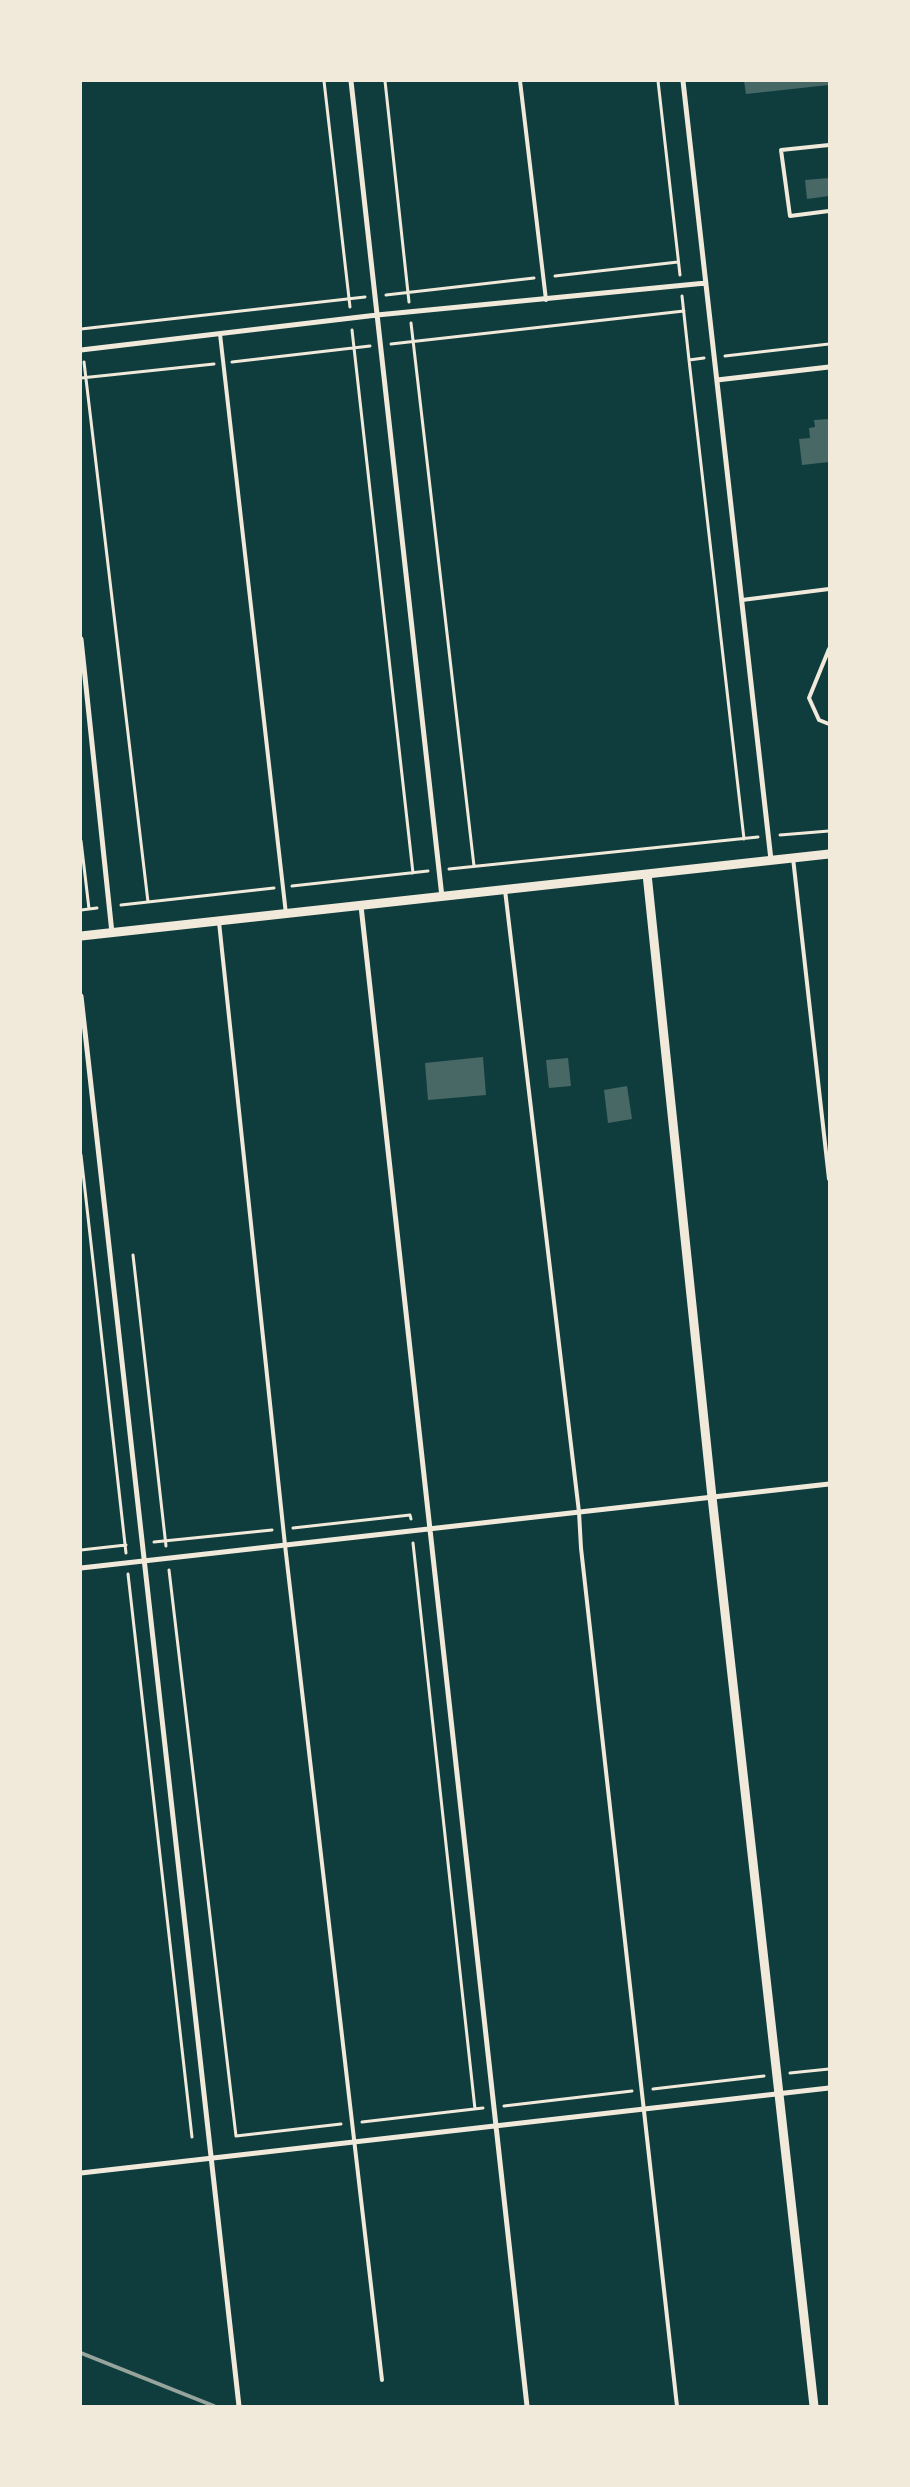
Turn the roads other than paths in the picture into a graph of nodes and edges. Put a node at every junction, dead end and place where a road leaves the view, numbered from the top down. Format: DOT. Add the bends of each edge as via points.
graph roads {
  1 [pos="351,81"];
  2 [pos="520,81"];
  3 [pos="683,81"];
  4 [pos="829,145"];
  5 [pos="829,211"];
  6 [pos="706,284"];
  7 [pos="546,300"];
  8 [pos="377,315"];
  9 [pos="220,334"];
  10 [pos="82,350"];
  11 [pos="829,367"];
  12 [pos="717,380"];
  13 [pos="829,589"];
  14 [pos="742,600"];
  15 [pos="81,639"];
  16 [pos="829,649"];
  17 [pos="829,724"];
  18 [pos="829,854"];
  19 [pos="793,858"];
  20 [pos="771,860"];
  21 [pos="647,874"];
  22 [pos="505,890"];
  23 [pos="442,896"];
  24 [pos="361,906"];
  25 [pos="286,914"];
  26 [pos="219,921"];
  27 [pos="112,933"];
  28 [pos="81,936"];
  29 [pos="81,996"];
  30 [pos="829,1179"];
  31 [pos="829,1484"];
  32 [pos="712,1497"];
  33 [pos="580,1512"];
  34 [pos="429,1529"];
  35 [pos="285,1545"];
  36 [pos="143,1562"];
  37 [pos="81,1568"];
  38 [pos="829,2088"];
  39 [pos="779,2094"];
  40 [pos="645,2109"];
  41 [pos="495,2126"];
  42 [pos="354,2142"];
  43 [pos="210,2158"];
  44 [pos="81,2173"];
  45 [pos="382,2380"];
  46 [pos="239,2406"];
  47 [pos="526,2406"];
  48 [pos="677,2406"];
  49 [pos="814,2406"];
  1 -- 8 [label="street"];
  2 -- 7 [label="lane"];
  3 -- 6 [label="street"];
  4 -- 5 [label="lane" via="781,150 790,216"];
  6 -- 7 [label="street"];
  6 -- 12 [label="street"];
  7 -- 8 [label="street"];
  8 -- 9 [label="street"];
  8 -- 23 [label="street"];
  9 -- 10 [label="street"];
  9 -- 25 [label="lane"];
  11 -- 12 [label="street"];
  12 -- 14 [label="street"];
  13 -- 14 [label="lane"];
  14 -- 20 [label="street"];
  15 -- 27 [label="street"];
  16 -- 17 [label="lane" via="809,698 819,720"];
  18 -- 19 [label="street"];
  19 -- 20 [label="street"];
  19 -- 30 [label="lane"];
  20 -- 21 [label="street"];
  21 -- 22 [label="street"];
  21 -- 32 [label="street"];
  22 -- 23 [label="street"];
  22 -- 33 [label="lane"];
  23 -- 24 [label="street"];
  24 -- 25 [label="street"];
  24 -- 34 [label="street"];
  25 -- 26 [label="street"];
  26 -- 27 [label="street"];
  26 -- 35 [label="lane"];
  27 -- 28 [label="street"];
  29 -- 36 [label="street"];
  31 -- 32 [label="street"];
  32 -- 33 [label="street"];
  32 -- 39 [label="street"];
  33 -- 34 [label="street"];
  33 -- 40 [label="lane" via="583,1568"];
  34 -- 35 [label="street"];
  34 -- 41 [label="street"];
  35 -- 36 [label="street"];
  35 -- 42 [label="lane"];
  36 -- 37 [label="street"];
  36 -- 43 [label="street"];
  38 -- 39 [label="street"];
  39 -- 40 [label="street"];
  39 -- 49 [label="street"];
  40 -- 41 [label="street"];
  40 -- 48 [label="lane"];
  41 -- 42 [label="street"];
  41 -- 47 [label="street"];
  42 -- 43 [label="street"];
  42 -- 45 [label="lane"];
  43 -- 44 [label="street"];
  43 -- 46 [label="street"];
}
